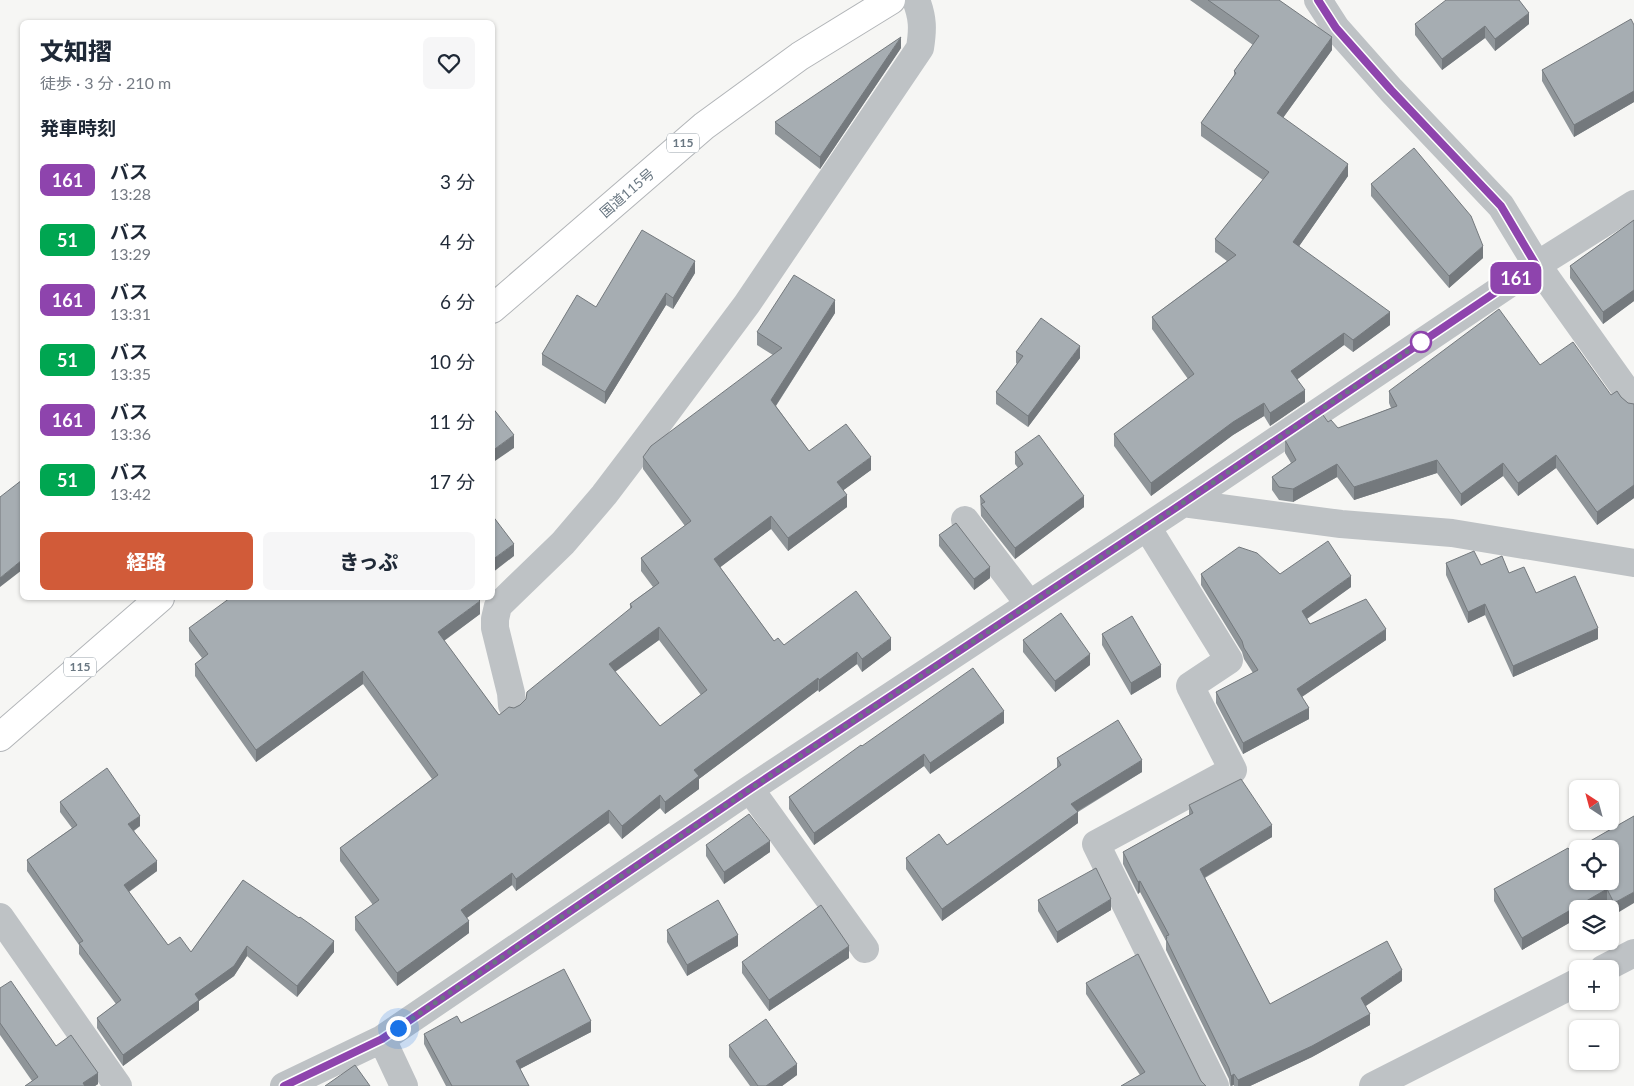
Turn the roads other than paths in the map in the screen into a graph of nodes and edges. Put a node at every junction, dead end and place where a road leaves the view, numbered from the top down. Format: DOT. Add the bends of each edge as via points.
graph roads {
  1 [pos="891,0"];
  2 [pos="916,0"];
  3 [pos="1318,0"];
  4 [pos="1634,204"];
  5 [pos="1536,265"];
  6 [pos="495,306"];
  7 [pos="1634,401"];
  8 [pos="1183,503"];
  9 [pos="965,520"];
  10 [pos="1147,527"];
  11 [pos="1634,563"];
  12 [pos="158,600"];
  13 [pos="1029,604"];
  14 [pos="512,705"];
  15 [pos="0,736"];
  16 [pos="750,789"];
  17 [pos="0,916"];
  18 [pos="865,949"];
  19 [pos="1634,953"];
  20 [pos="1619,961"];
  21 [pos="1569,987"];
  22 [pos="382,1039"];
  23 [pos="118,1086"];
  24 [pos="284,1086"];
  25 [pos="404,1086"];
  26 [pos="1215,1086"];
  27 [pos="1373,1086"];
  1 -- 6 [label="highway, 国道115号 / 115" via="800,56 704,126"];
  2 -- 14 [label="street" via="922,15 920,48 747,304 604,495 563,543 498,606 496,628"];
  3 -- 5 [label="street" via="1336,28 1391,90 1501,206"];
  4 -- 5 [label="street"];
  5 -- 7 [label="street"];
  5 -- 8 [label="street"];
  8 -- 10 [label="street"];
  8 -- 11 [label="street" via="1341,524 1452,533"];
  9 -- 13 [label="street"];
  10 -- 13 [label="street"];
  10 -- 26 [label="street" via="1229,660 1190,686 1233,770 1096,844"];
  12 -- 15 [label="highway, 115"];
  13 -- 16 [label="street"];
  16 -- 18 [label="street"];
  16 -- 22 [label="street"];
  17 -- 23 [label="street"];
  19 -- 20 [label="street"];
  21 -- 27 [label="street"];
  22 -- 24 [label="street"];
  22 -- 25 [label="street"];
}
